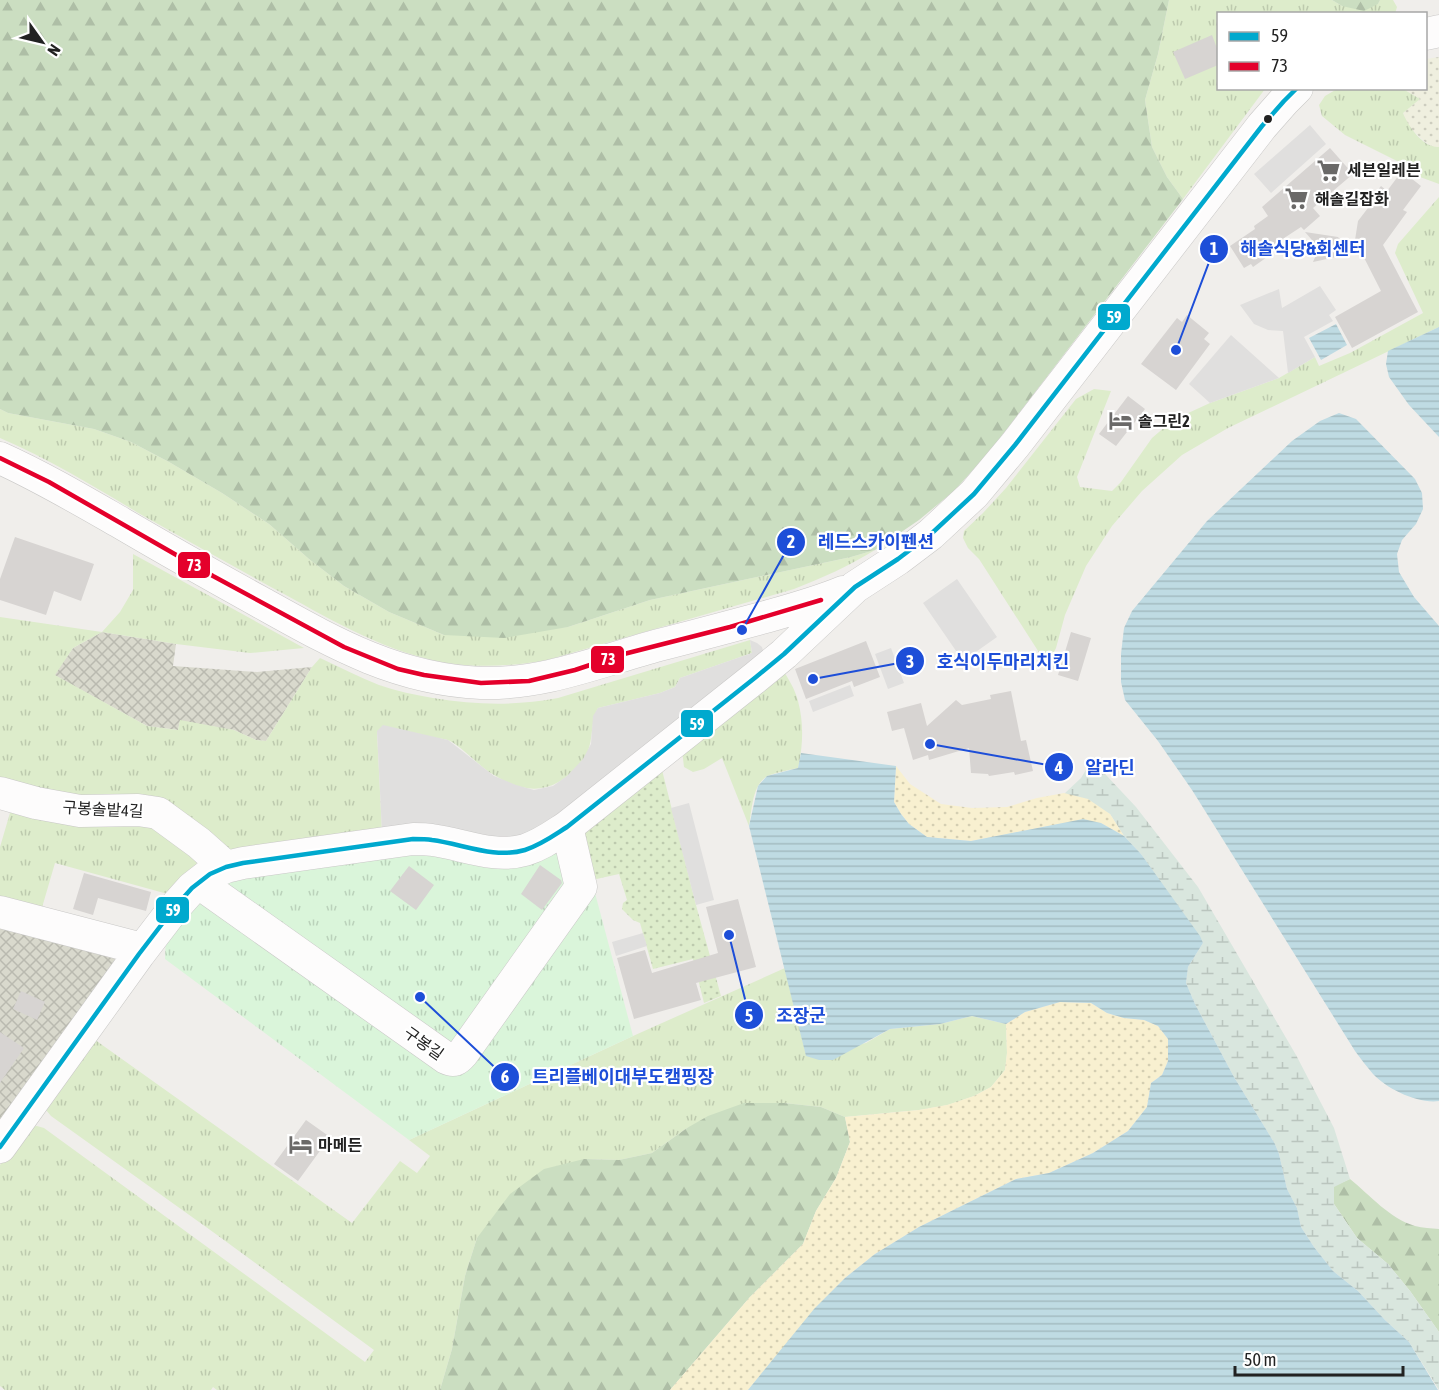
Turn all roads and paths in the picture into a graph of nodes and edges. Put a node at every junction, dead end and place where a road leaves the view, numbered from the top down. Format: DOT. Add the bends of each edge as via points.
graph roads {
  1 [pos="1295,90"];
  2 [pos="0,458"];
  3 [pos="855,587"];
  4 [pos="0,793"];
  5 [pos="567,827"];
  6 [pos="226,867"];
  7 [pos="198,883"];
  8 [pos="0,912"];
  9 [pos="142,949"];
  10 [pos="0,1147"];
  1 -- 3 [label="street" via="1262,126 980,487 931,534"];
  2 -- 3 [label="street" via="344,647 398,669 454,680 529,681 552,676 782,612"];
  3 -- 5 [label="street" via="784,654"];
  4 -- 6 [label="street, 구봉솔밭4길" via="80,811 158,813"];
  5 -- 6 [label="street" via="542,843 505,854 413,839"];
  5 -- 7 [label="street, 구봉길" via="581,887 463,1053 452,1061"];
  6 -- 7 [label="street"];
  7 -- 9 [label="street"];
  8 -- 9 [label="street"];
  9 -- 10 [label="street"];
}
